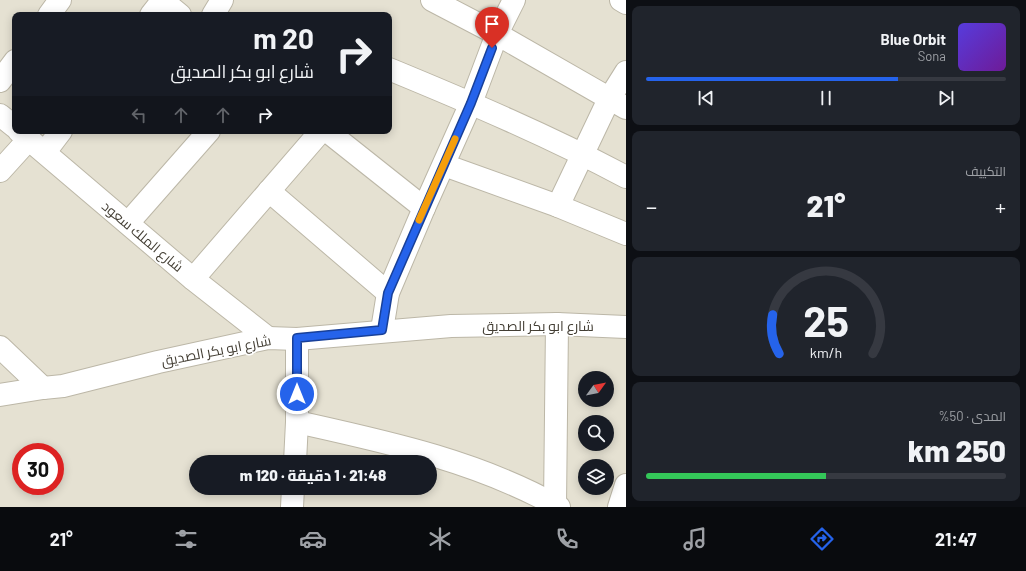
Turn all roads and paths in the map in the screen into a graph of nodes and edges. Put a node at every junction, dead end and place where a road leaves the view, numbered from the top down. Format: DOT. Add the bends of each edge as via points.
graph roads {
  1 [pos="60,0"];
  2 [pos="222,0"];
  3 [pos="432,0"];
  4 [pos="514,0"];
  5 [pos="621,0"];
  6 [pos="626,3"];
  7 [pos="158,5"];
  8 [pos="51,12"];
  9 [pos="173,12"];
  10 [pos="215,12"];
  11 [pos="497,34"];
  12 [pos="12,65"];
  13 [pos="392,69"];
  14 [pos="626,72"];
  15 [pos="0,81"];
  16 [pos="471,103"];
  17 [pos="618,104"];
  18 [pos="0,115"];
  19 [pos="12,125"];
  20 [pos="44,134"];
  21 [pos="206,134"];
  22 [pos="318,134"];
  23 [pos="331,134"];
  24 [pos="27,137"];
  25 [pos="582,154"];
  26 [pos="444,165"];
  27 [pos="0,171"];
  28 [pos="626,177"];
  29 [pos="269,191"];
  30 [pos="558,206"];
  31 [pos="424,208"];
  32 [pos="128,223"];
  33 [pos="626,234"];
  34 [pos="193,279"];
  35 [pos="388,293"];
  36 [pos="624,320"];
  37 [pos="557,324"];
  38 [pos="382,330"];
  39 [pos="268,338"];
  40 [pos="297,338"];
  41 [pos="0,348"];
  42 [pos="43,388"];
  43 [pos="0,394"];
  44 [pos="297,422"];
  45 [pos="295,455"];
  46 [pos="626,485"];
  47 [pos="293,495"];
  48 [pos="557,506"];
  49 [pos="292,507"];
  50 [pos="619,507"];
  1 -- 8 [label="street"];
  2 -- 10 [label="street"];
  3 -- 11 [label="street"];
  4 -- 11 [label="street"];
  5 -- 6 [label="street"];
  7 -- 9 [label="street"];
  11 -- 16 [label="street"];
  11 -- 17 [label="street"];
  12 -- 15 [label="street"];
  13 -- 16 [label="street"];
  14 -- 17 [label="street"];
  16 -- 25 [label="street"];
  16 -- 26 [label="street"];
  17 -- 25 [label="street"];
  18 -- 19 [label="street, شارع الملك سعود"];
  20 -- 24 [label="street"];
  21 -- 32 [label="street"];
  22 -- 29 [label="street"];
  23 -- 31 [label="street"];
  24 -- 27 [label="street"];
  24 -- 32 [label="street, شارع الملك سعود"];
  25 -- 28 [label="street"];
  25 -- 30 [label="street"];
  26 -- 30 [label="street"];
  26 -- 31 [label="street"];
  29 -- 34 [label="street"];
  29 -- 35 [label="street"];
  30 -- 33 [label="street"];
  31 -- 35 [label="street"];
  32 -- 34 [label="street, شارع الملك سعود"];
  34 -- 39 [label="street, شارع الملك سعود"];
  35 -- 38 [label="street"];
  36 -- 37 [label="street, شارع ابو بكر الصديق"];
  37 -- 38 [label="street, شارع ابو بكر الصديق"];
  37 -- 48 [label="street"];
  38 -- 40 [label="street, شارع ابو بكر الصديق"];
  39 -- 40 [label="street, شارع ابو بكر الصديق"];
  39 -- 42 [label="street, شارع ابو بكر الصديق" via="63,386"];
  40 -- 44 [label="street"];
  41 -- 42 [label="street"];
  42 -- 43 [label="street, شارع ابو بكر الصديق"];
  44 -- 45 [label="street"];
  44 -- 48 [label="street" via="388,442 446,459 518,485"];
  46 -- 50 [label="street"];
  47 -- 49 [label="street"];
}
